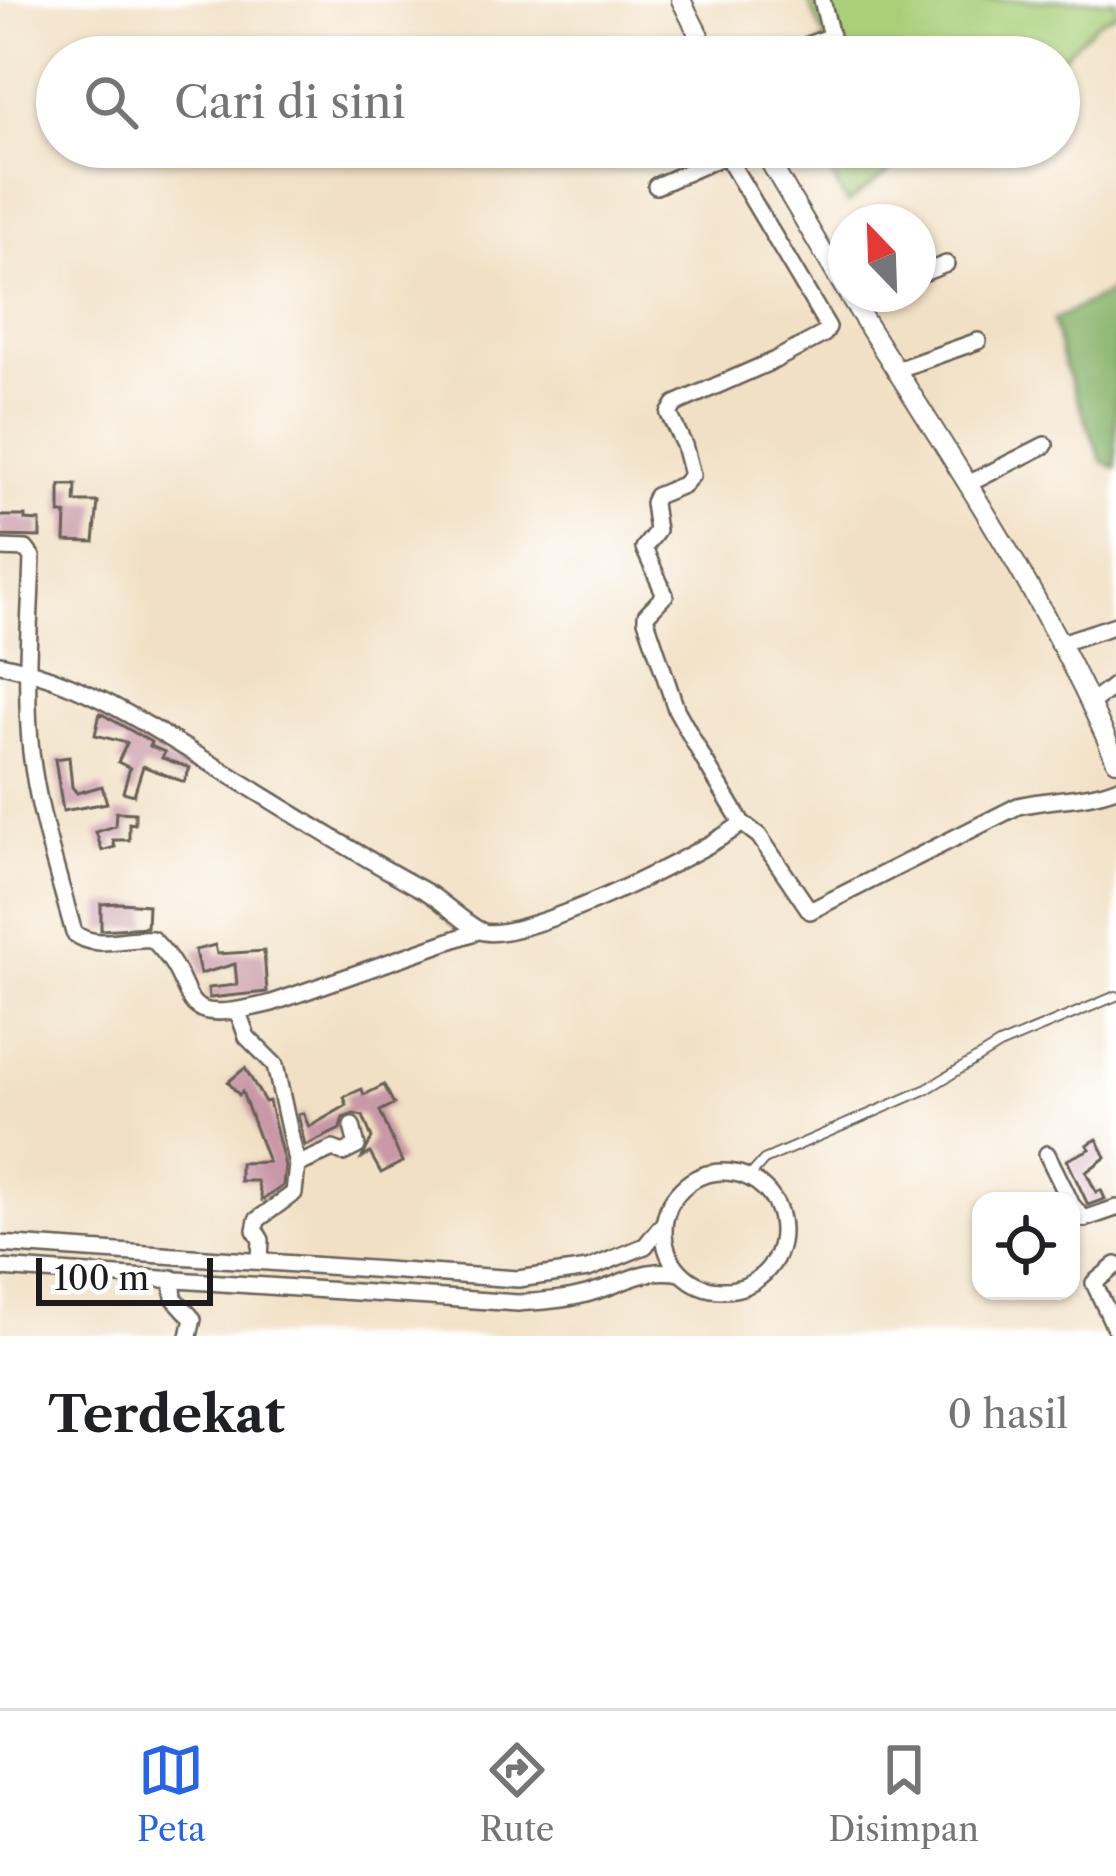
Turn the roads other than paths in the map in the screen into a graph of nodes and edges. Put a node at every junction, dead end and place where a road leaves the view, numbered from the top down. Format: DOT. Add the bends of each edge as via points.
graph roads {
  1 [pos="681,0"];
  2 [pos="822,0"];
  3 [pos="699,36"];
  4 [pos="831,36"];
  5 [pos="702,168"];
  6 [pos="734,168"];
  7 [pos="774,168"];
  8 [pos="656,186"];
  9 [pos="828,254"];
  10 [pos="946,264"];
  11 [pos="936,268"];
  12 [pos="864,312"];
  13 [pos="978,341"];
  14 [pos="896,370"];
  15 [pos="1045,445"];
  16 [pos="968,484"];
  17 [pos="0,548"];
  18 [pos="1116,625"];
  19 [pos="1058,644"];
  20 [pos="0,664"];
  21 [pos="29,670"];
  22 [pos="1116,684"];
  23 [pos="1090,703"];
  24 [pos="1116,761"];
  25 [pos="1116,788"];
  26 [pos="742,823"];
  27 [pos="478,931"];
  28 [pos="1116,996"];
  29 [pos="238,1012"];
  30 [pos="352,1126"];
  31 [pos="1047,1154"];
  32 [pos="297,1165"];
  33 [pos="749,1177"];
  34 [pos="1065,1192"];
  35 [pos="1116,1208"];
  36 [pos="1080,1214"];
  37 [pos="663,1224"];
  38 [pos="0,1244"];
  39 [pos="260,1260"];
  40 [pos="315,1264"];
  41 [pos="1116,1265"];
  42 [pos="0,1268"];
  43 [pos="681,1273"];
  44 [pos="172,1278"];
  45 [pos="313,1288"];
  46 [pos="1116,1330"];
  47 [pos="189,1336"];
  1 -- 3 [label="street"];
  2 -- 4 [label="street"];
  5 -- 8 [label="street"];
  6 -- 26 [label="street" via="828,327 671,408 692,475 656,496 657,531 644,548 665,595 646,620 676,709"];
  7 -- 9 [label="street"];
  10 -- 11 [label="street"];
  12 -- 14 [label="street"];
  13 -- 14 [label="street"];
  14 -- 16 [label="street"];
  15 -- 16 [label="street"];
  16 -- 19 [label="street"];
  17 -- 21 [label="street" via="32,556"];
  18 -- 19 [label="street"];
  19 -- 23 [label="street"];
  20 -- 21 [label="street"];
  21 -- 27 [label="street" via="152,725 441,899"];
  21 -- 29 [label="street" via="31,752 74,933 97,944 152,939 196,1009"];
  22 -- 23 [label="street"];
  23 -- 24 [label="street"];
  25 -- 26 [label="street" via="1018,806 810,911"];
  26 -- 27 [label="street" via="569,912"];
  27 -- 29 [label="street"];
  28 -- 33 [label="lane" via="764,1160"];
  29 -- 32 [label="street" via="247,1037 275,1065"];
  30 -- 32 [label="street" via="357,1146"];
  31 -- 34 [label="street"];
  32 -- 39 [label="street" via="294,1193 257,1220"];
  33 -- 37 [label="street" via="698,1176 679,1190"];
  33 -- 43 [label="street" via="778,1208 782,1230 765,1272 723,1290"];
  35 -- 36 [label="street"];
  37 -- 40 [label="street" via="645,1246 554,1277"];
  37 -- 43 [label="street" via="666,1251"];
  38 -- 39 [label="street"];
  39 -- 40 [label="street"];
  40 -- 45 [label="street"];
  41 -- 46 [label="street" via="1094,1283"];
  42 -- 44 [label="street"];
  43 -- 45 [label="street" via="654,1269 595,1292 518,1303"];
  44 -- 45 [label="street"];
  44 -- 47 [label="street" via="174,1298 194,1318"];
}
